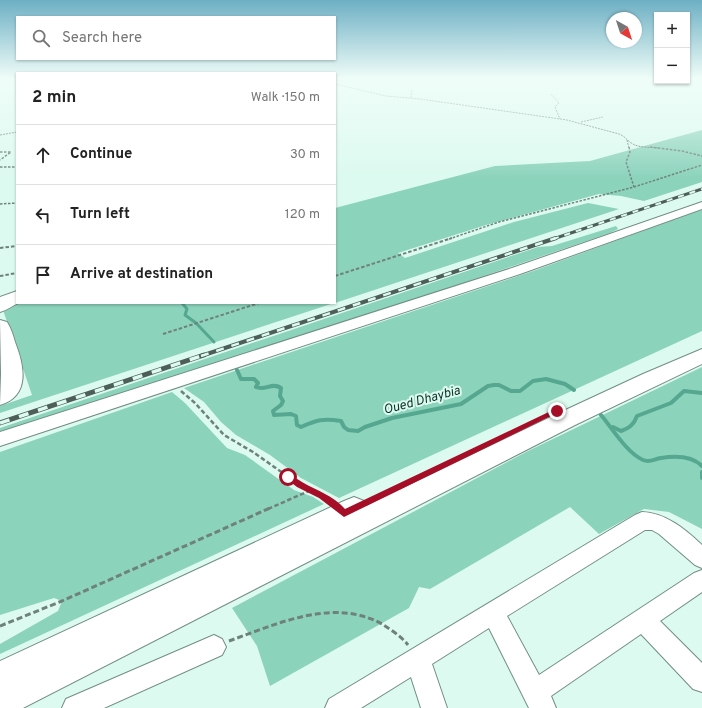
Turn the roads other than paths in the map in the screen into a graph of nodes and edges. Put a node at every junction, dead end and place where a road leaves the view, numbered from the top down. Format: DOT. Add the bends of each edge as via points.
graph roads {
  1 [pos="702,204"];
  2 [pos="16,296"];
  3 [pos="0,306"];
  4 [pos="0,326"];
  5 [pos="702,345"];
  6 [pos="702,356"];
  7 [pos="0,397"];
  8 [pos="0,439"];
  9 [pos="702,558"];
  10 [pos="702,580"];
  11 [pos="493,612"];
  12 [pos="643,620"];
  13 [pos="214,647"];
  14 [pos="418,659"];
  15 [pos="0,680"];
  16 [pos="702,680"];
  17 [pos="539,700"];
  18 [pos="0,701"];
  19 [pos="75,708"];
  20 [pos="338,708"];
  21 [pos="434,708"];
  1 -- 8 [label="street" via="516,271"];
  2 -- 3 [label="main road"];
  4 -- 7 [label="main road" via="13,376 9,390"];
  5 -- 15 [label="main road" via="550,414"];
  6 -- 18 [label="main road" via="567,419"];
  9 -- 11 [label="street" via="663,525 642,521"];
  10 -- 12 [label="street"];
  11 -- 14 [label="street"];
  11 -- 17 [label="street"];
  12 -- 16 [label="street"];
  12 -- 17 [label="street"];
  13 -- 19 [label="street"];
  14 -- 20 [label="street"];
  14 -- 21 [label="street"];
}
